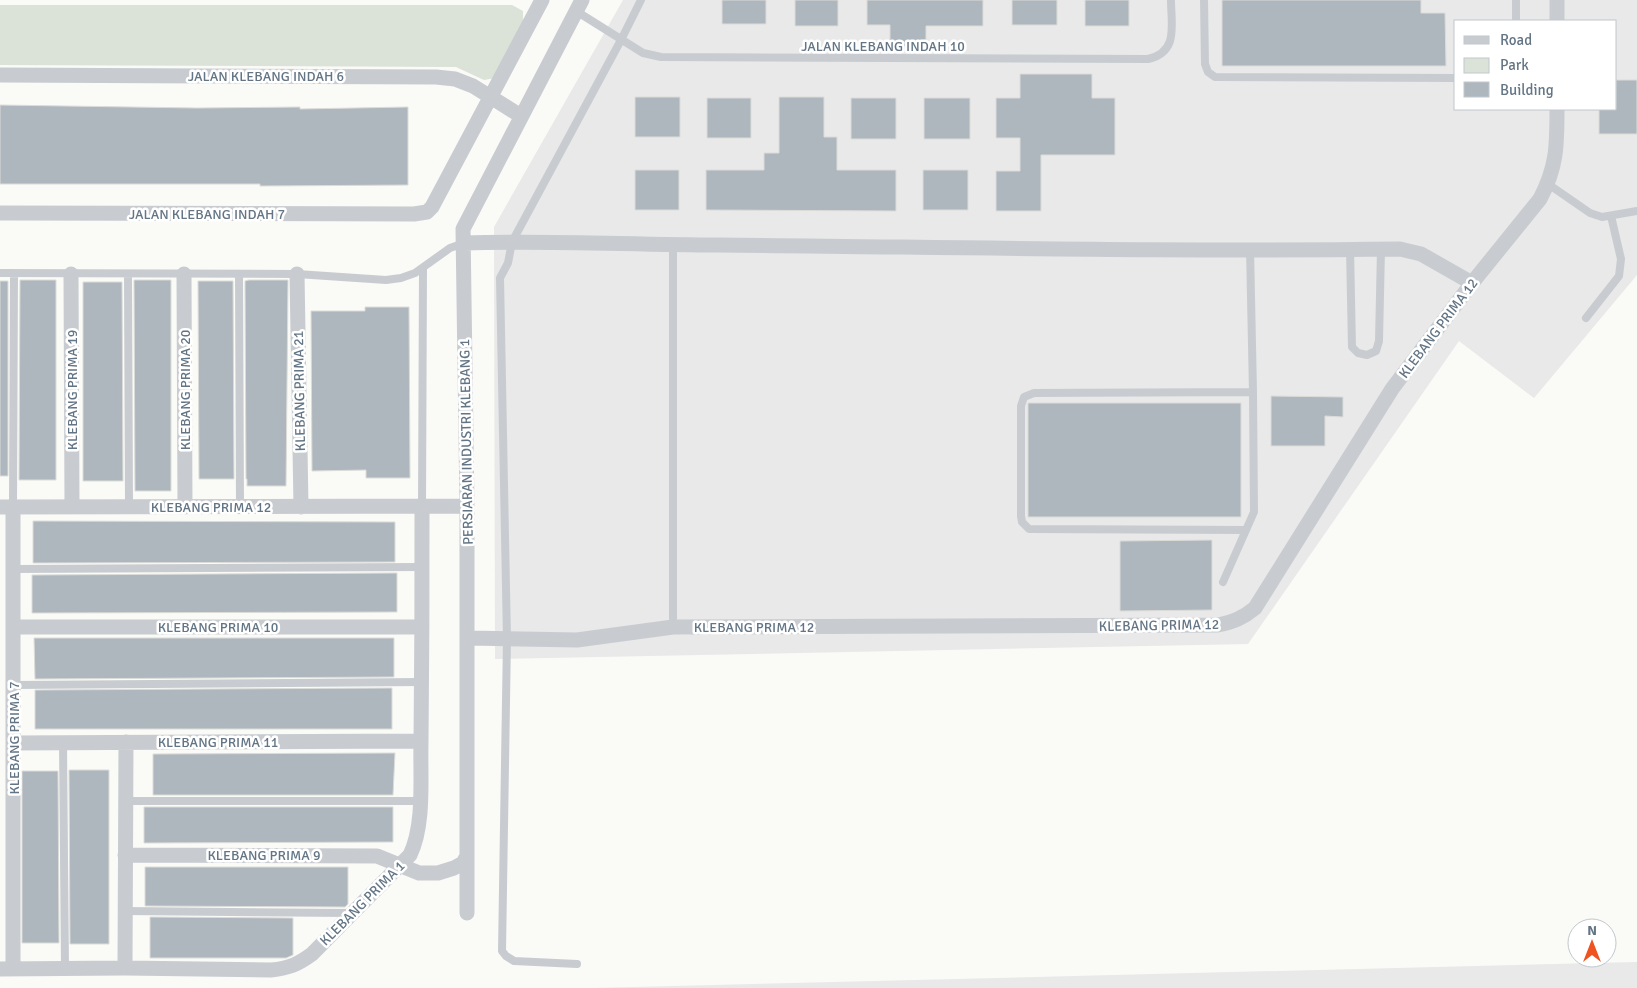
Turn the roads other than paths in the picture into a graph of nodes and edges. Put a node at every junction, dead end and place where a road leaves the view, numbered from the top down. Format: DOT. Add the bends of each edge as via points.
graph roads {
  1 [pos="542,0"];
  2 [pos="641,0"];
  3 [pos="1171,0"];
  4 [pos="1204,0"];
  5 [pos="1516,0"];
  6 [pos="1558,0"];
  7 [pos="579,6"];
  8 [pos="1516,20"];
  9 [pos="1558,20"];
  10 [pos="621,40"];
  11 [pos="0,75"];
  12 [pos="1454,78"];
  13 [pos="492,97"];
  14 [pos="1557,110"];
  15 [pos="521,116"];
  16 [pos="1548,184"];
  17 [pos="1637,211"];
  18 [pos="0,213"];
  19 [pos="1611,216"];
  20 [pos="512,242"];
  21 [pos="464,243"];
  22 [pos="673,245"];
  23 [pos="1250,249"];
  24 [pos="1350,249"];
  25 [pos="1381,249"];
  26 [pos="423,268"];
  27 [pos="0,274"];
  28 [pos="14,274"];
  29 [pos="71,274"];
  30 [pos="128,274"];
  31 [pos="184,274"];
  32 [pos="239,274"];
  33 [pos="297,274"];
  34 [pos="1472,283"];
  35 [pos="1586,318"];
  36 [pos="1253,392"];
  37 [pos="466,506"];
  38 [pos="7,507"];
  39 [pos="72,507"];
  40 [pos="129,507"];
  41 [pos="185,507"];
  42 [pos="240,507"];
  43 [pos="301,507"];
  44 [pos="422,507"];
  45 [pos="1245,530"];
  46 [pos="422,567"];
  47 [pos="14,569"];
  48 [pos="1223,582"];
  49 [pos="13,627"];
  50 [pos="673,627"];
  51 [pos="422,628"];
  52 [pos="467,638"];
  53 [pos="507,639"];
  54 [pos="422,682"];
  55 [pos="14,685"];
  56 [pos="421,741"];
  57 [pos="126,742"];
  58 [pos="14,743"];
  59 [pos="63,743"];
  60 [pos="7,786"];
  61 [pos="125,801"];
  62 [pos="420,801"];
  63 [pos="125,855"];
  64 [pos="467,856"];
  65 [pos="400,865"];
  66 [pos="125,912"];
  67 [pos="353,913"];
  68 [pos="467,913"];
  69 [pos="577,964"];
  70 [pos="65,968"];
  71 [pos="125,968"];
  72 [pos="7,969"];
  1 -- 13 [label="street"];
  2 -- 10 [label="lane"];
  3 -- 10 [label="lane, JALAN KLEBANG INDAH 10" via="1171,37 1167,49 1148,59 682,58 643,53"];
  4 -- 12 [label="lane" via="1205,64 1215,77"];
  5 -- 8 [label="lane"];
  6 -- 9 [label="street"];
  7 -- 10 [label="lane, JALAN KLEBANG INDAH 10"];
  7 -- 15 [label="street, PERSIARAN INDUSTRI KLEBANG 1"];
  10 -- 20 [label="lane"];
  11 -- 13 [label="street, JALAN KLEBANG INDAH 6" via="436,77 455,79"];
  13 -- 15 [label="street, JALAN KLEBANG INDAH 6"];
  13 -- 18 [label="street, JALAN KLEBANG INDAH 7" via="430,210 424,214"];
  14 -- 16 [label="street, KLEBANG PRIMA 12" via="1555,165"];
  15 -- 21 [label="street, PERSIARAN INDUSTRI KLEBANG 1" via="464,226"];
  16 -- 19 [label="lane" via="1590,213"];
  16 -- 34 [label="street, KLEBANG PRIMA 12" via="1540,200"];
  17 -- 19 [label="lane"];
  19 -- 35 [label="lane" via="1621,260 1619,276"];
  20 -- 21 [label="street"];
  20 -- 22 [label="street"];
  20 -- 53 [label="lane" via="508,262 500,278"];
  21 -- 26 [label="lane" via="450,248"];
  21 -- 37 [label="street, PERSIARAN INDUSTRI KLEBANG 1"];
  22 -- 23 [label="street"];
  22 -- 50 [label="lane"];
  23 -- 24 [label="street"];
  23 -- 36 [label="lane"];
  24 -- 25 [label="street"];
  24 -- 25 [label="lane" via="1352,347 1367,356 1376,351 1379,341"];
  25 -- 34 [label="street" via="1421,254"];
  26 -- 33 [label="lane" via="401,278 386,280"];
  26 -- 44 [label="lane"];
  27 -- 28 [label="lane"];
  28 -- 29 [label="lane"];
  28 -- 38 [label="lane"];
  29 -- 30 [label="lane"];
  29 -- 39 [label="street, KLEBANG PRIMA 19"];
  30 -- 31 [label="lane"];
  30 -- 40 [label="lane"];
  31 -- 32 [label="lane"];
  31 -- 41 [label="street, KLEBANG PRIMA 20"];
  32 -- 33 [label="lane"];
  32 -- 42 [label="lane"];
  33 -- 43 [label="street, KLEBANG PRIMA 21"];
  34 -- 50 [label="street, KLEBANG PRIMA 12" via="1392,389 1255,608 1233,622 1218,625"];
  36 -- 45 [label="lane" via="1254,512"];
  36 -- 45 [label="lane" via="1034,393 1024,397 1021,406 1021,516 1029,529"];
  37 -- 44 [label="street, KLEBANG PRIMA 12"];
  37 -- 52 [label="street, PERSIARAN INDUSTRI KLEBANG 1"];
  38 -- 39 [label="street, KLEBANG PRIMA 12"];
  38 -- 47 [label="street, KLEBANG PRIMA 7"];
  39 -- 40 [label="street, KLEBANG PRIMA 12"];
  40 -- 41 [label="street, KLEBANG PRIMA 12"];
  41 -- 42 [label="street, KLEBANG PRIMA 12"];
  42 -- 43 [label="street, KLEBANG PRIMA 12"];
  43 -- 44 [label="street, KLEBANG PRIMA 12"];
  44 -- 46 [label="street, KLEBANG PRIMA 1"];
  45 -- 48 [label="lane"];
  46 -- 47 [label="lane"];
  46 -- 51 [label="street, KLEBANG PRIMA 1"];
  47 -- 49 [label="street, KLEBANG PRIMA 7"];
  49 -- 51 [label="street, KLEBANG PRIMA 10"];
  49 -- 55 [label="street, KLEBANG PRIMA 7"];
  50 -- 53 [label="street, KLEBANG PRIMA 12" via="577,640"];
  51 -- 54 [label="street, KLEBANG PRIMA 1"];
  52 -- 53 [label="street, KLEBANG PRIMA 12"];
  52 -- 64 [label="street, PERSIARAN INDUSTRI KLEBANG 1"];
  53 -- 69 [label="lane" via="502,951 514,961"];
  54 -- 55 [label="lane"];
  54 -- 56 [label="street, KLEBANG PRIMA 1"];
  55 -- 58 [label="street, KLEBANG PRIMA 7"];
  56 -- 57 [label="street, KLEBANG PRIMA 11"];
  56 -- 62 [label="street, KLEBANG PRIMA 1"];
  57 -- 59 [label="street, KLEBANG PRIMA 11"];
  57 -- 61 [label="street"];
  58 -- 59 [label="street, KLEBANG PRIMA 11"];
  58 -- 60 [label="street, KLEBANG PRIMA 7"];
  59 -- 70 [label="lane"];
  60 -- 72 [label="street, KLEBANG PRIMA 7"];
  61 -- 62 [label="lane"];
  61 -- 63 [label="street"];
  62 -- 65 [label="street, KLEBANG PRIMA 1" via="414,846"];
  63 -- 65 [label="street, KLEBANG PRIMA 9" via="377,856"];
  63 -- 66 [label="street"];
  64 -- 65 [label="street, KLEBANG PRIMA 9" via="463,863 438,873 419,872"];
  64 -- 68 [label="street, PERSIARAN INDUSTRI KLEBANG 1"];
  65 -- 67 [label="street, KLEBANG PRIMA 1"];
  66 -- 67 [label="lane"];
  66 -- 71 [label="street"];
  67 -- 71 [label="street, KLEBANG PRIMA 1" via="312,954 299,964 286,968"];
  70 -- 71 [label="street, KLEBANG PRIMA 1"];
  70 -- 72 [label="street, KLEBANG PRIMA 1"];
}
